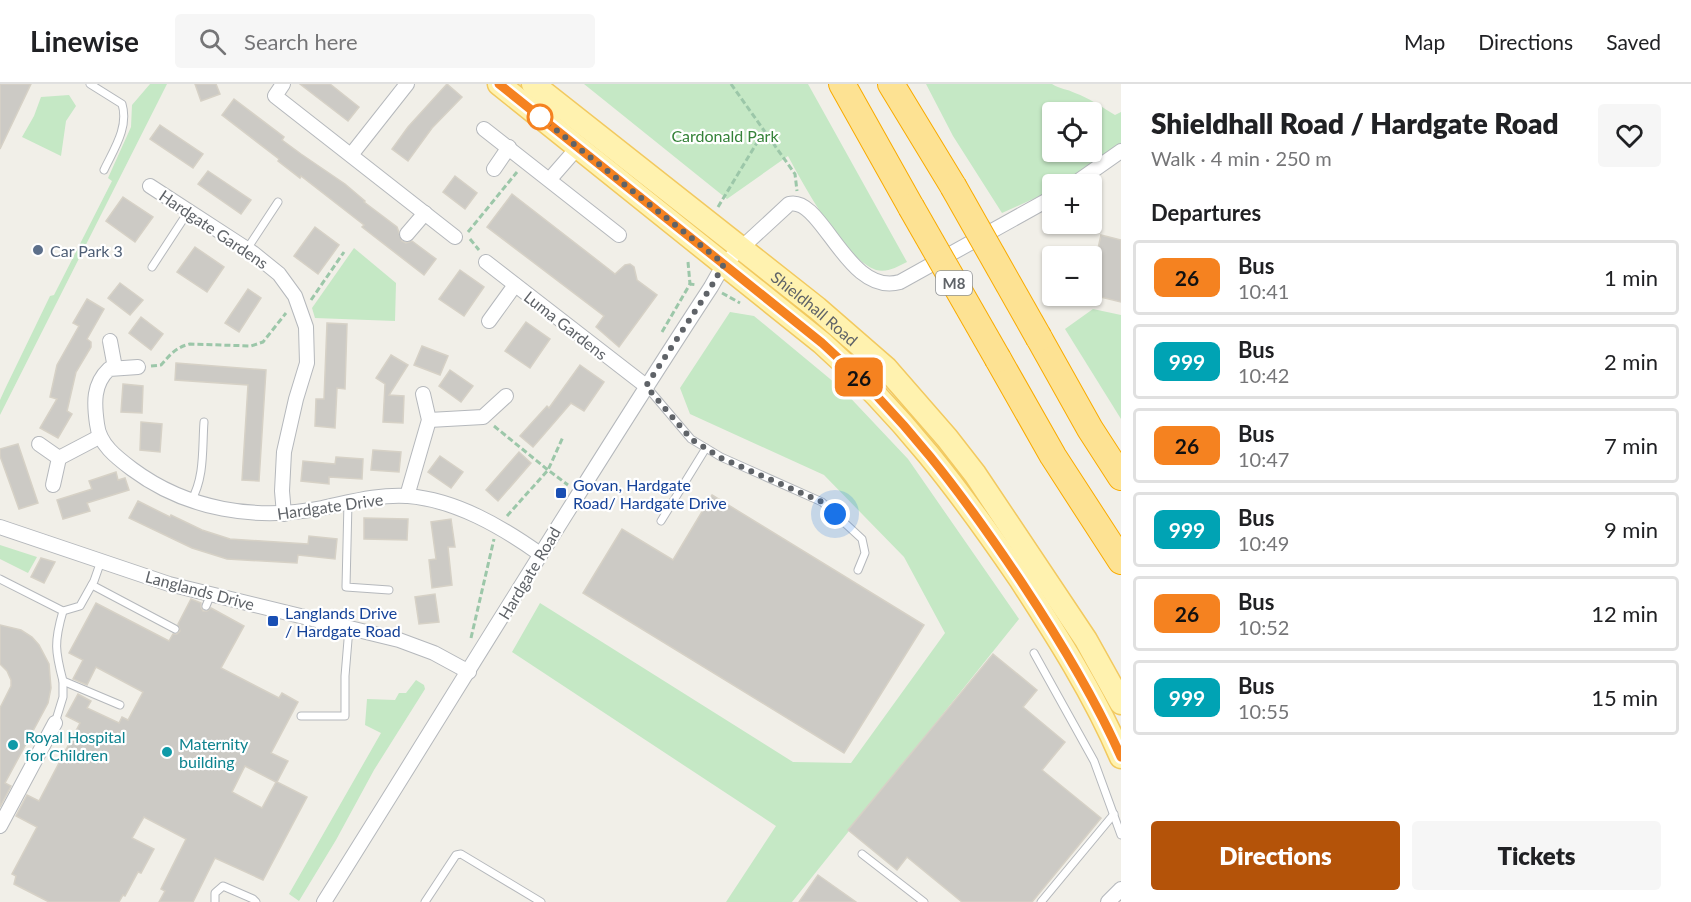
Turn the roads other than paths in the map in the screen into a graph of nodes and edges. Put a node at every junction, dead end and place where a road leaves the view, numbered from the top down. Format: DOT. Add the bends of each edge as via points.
graph roads {
  1 [pos="90,84"];
  2 [pos="283,84"];
  3 [pos="407,84"];
  4 [pos="499,84"];
  5 [pos="533,84"];
  6 [pos="842,84"];
  7 [pos="891,84"];
  8 [pos="910,84"];
  9 [pos="484,129"];
  10 [pos="509,147"];
  11 [pos="578,147"];
  12 [pos="1121,151"];
  13 [pos="351,155"];
  14 [pos="494,169"];
  15 [pos="104,170"];
  16 [pos="1088,174"];
  17 [pos="550,179"];
  18 [pos="150,186"];
  19 [pos="953,186"];
  20 [pos="278,202"];
  21 [pos="1042,203"];
  22 [pos="188,212"];
  23 [pos="425,213"];
  24 [pos="407,234"];
  25 [pos="619,235"];
  26 [pos="454,237"];
  27 [pos="741,247"];
  28 [pos="247,249"];
  29 [pos="486,262"];
  30 [pos="724,264"];
  31 [pos="152,267"];
  32 [pos="515,285"];
  33 [pos="489,321"];
  34 [pos="110,341"];
  35 [pos="138,367"];
  36 [pos="115,368"];
  37 [pos="646,386"];
  38 [pos="423,394"];
  39 [pos="506,396"];
  40 [pos="429,420"];
  41 [pos="204,422"];
  42 [pos="99,437"];
  43 [pos="39,444"];
  44 [pos="706,448"];
  45 [pos="59,458"];
  46 [pos="1121,477"];
  47 [pos="53,485"];
  48 [pos="407,496"];
  49 [pos="191,501"];
  50 [pos="348,502"];
  51 [pos="284,514"];
  52 [pos="661,521"];
  53 [pos="0,527"];
  54 [pos="540,554"];
  55 [pos="101,561"];
  56 [pos="1121,561"];
  57 [pos="858,570"];
  58 [pos="0,579"];
  59 [pos="92,585"];
  60 [pos="389,590"];
  61 [pos="63,611"];
  62 [pos="349,628"];
  63 [pos="175,629"];
  64 [pos="1034,653"];
  65 [pos="469,672"];
  66 [pos="63,681"];
  67 [pos="1121,703"];
  68 [pos="120,705"];
  69 [pos="301,716"];
  70 [pos="55,723"];
  71 [pos="1121,757"];
  72 [pos="1114,814"];
  73 [pos="0,826"];
  74 [pos="1121,835"];
  75 [pos="862,854"];
  76 [pos="1121,890"];
  77 [pos="215,902"];
  78 [pos="256,902"];
  79 [pos="324,902"];
  80 [pos="425,902"];
  81 [pos="541,902"];
  82 [pos="924,902"];
  83 [pos="1041,902"];
  84 [pos="1108,902"];
  1 -- 15 [label="lane" via="122,104 125,114 123,128"];
  2 -- 13 [label="street" via="275,96"];
  3 -- 13 [label="street"];
  4 -- 11 [label="main road, Shieldhall Road"];
  5 -- 27 [label="main road, Shieldhall Road"];
  6 -- 56 [label="highway, M8, bridge" via="1053,456"];
  7 -- 19 [label="highway"];
  8 -- 19 [label="highway"];
  9 -- 10 [label="street"];
  10 -- 14 [label="street"];
  10 -- 17 [label="street"];
  11 -- 17 [label="street"];
  11 -- 30 [label="main road, Shieldhall Road"];
  12 -- 16 [label="street"];
  13 -- 23 [label="street"];
  17 -- 25 [label="street"];
  18 -- 22 [label="street, Hardgate Gardens"];
  19 -- 46 [label="highway, bridge"];
  20 -- 28 [label="lane"];
  21 -- 27 [label="street, Hardgate Road" via="893,284 867,277 799,204 789,204"];
  22 -- 28 [label="street, Hardgate Gardens"];
  22 -- 31 [label="lane"];
  23 -- 24 [label="street"];
  23 -- 26 [label="street"];
  27 -- 30 [label="street, Hardgate Road"];
  27 -- 67 [label="main road, Shieldhall Road" via="854,338 886,368 947,438 1086,640"];
  28 -- 51 [label="street, Hardgate Gardens" via="279,274 296,299 306,327 307,363 284,452"];
  29 -- 32 [label="street, Luma Gardens"];
  30 -- 37 [label="street, Hardgate Road"];
  30 -- 71 [label="main road, Shieldhall Road" via="822,343 878,395 927,450 1048,621 1096,704"];
  32 -- 33 [label="street"];
  32 -- 37 [label="street, Luma Gardens"];
  34 -- 36 [label="street"];
  35 -- 36 [label="street"];
  36 -- 42 [label="street" via="104,374 96,388"];
  37 -- 44 [label="lane" via="691,439"];
  37 -- 54 [label="street, Hardgate Road"];
  38 -- 40 [label="street"];
  39 -- 40 [label="street" via="483,417"];
  40 -- 48 [label="street"];
  41 -- 49 [label="lane" via="201,478"];
  42 -- 45 [label="street"];
  42 -- 49 [label="street, Hardgate Drive" via="140,475"];
  43 -- 45 [label="street"];
  44 -- 52 [label="lane"];
  44 -- 57 [label="lane" via="822,502 862,539 865,553"];
  45 -- 47 [label="street"];
  48 -- 50 [label="street, Hardgate Drive"];
  48 -- 54 [label="street, Hardgate Drive" via="468,512"];
  49 -- 51 [label="street, Hardgate Drive" via="224,510"];
  50 -- 51 [label="street, Hardgate Drive"];
  50 -- 60 [label="lane" via="346,587"];
  53 -- 55 [label="street, Langlands Drive"];
  54 -- 65 [label="street, Hardgate Road"];
  55 -- 59 [label="lane"];
  55 -- 62 [label="street, Langlands Drive" via="209,600"];
  58 -- 61 [label="lane"];
  59 -- 61 [label="lane" via="80,606"];
  59 -- 63 [label="lane"];
  61 -- 66 [label="lane" via="55,653"];
  62 -- 65 [label="street, Langlands Drive" via="435,653"];
  62 -- 69 [label="lane" via="345,716"];
  64 -- 72 [label="lane" via="1094,761"];
  65 -- 79 [label="street, Hardgate Road"];
  66 -- 68 [label="lane"];
  66 -- 70 [label="lane"];
  70 -- 73 [label="street"];
  72 -- 74 [label="lane"];
  72 -- 83 [label="lane"];
  75 -- 82 [label="lane"];
  76 -- 84 [label="street"];
  77 -- 78 [label="lane" via="215,893 223,886"];
  80 -- 81 [label="lane" via="456,855 461,854"];
}
